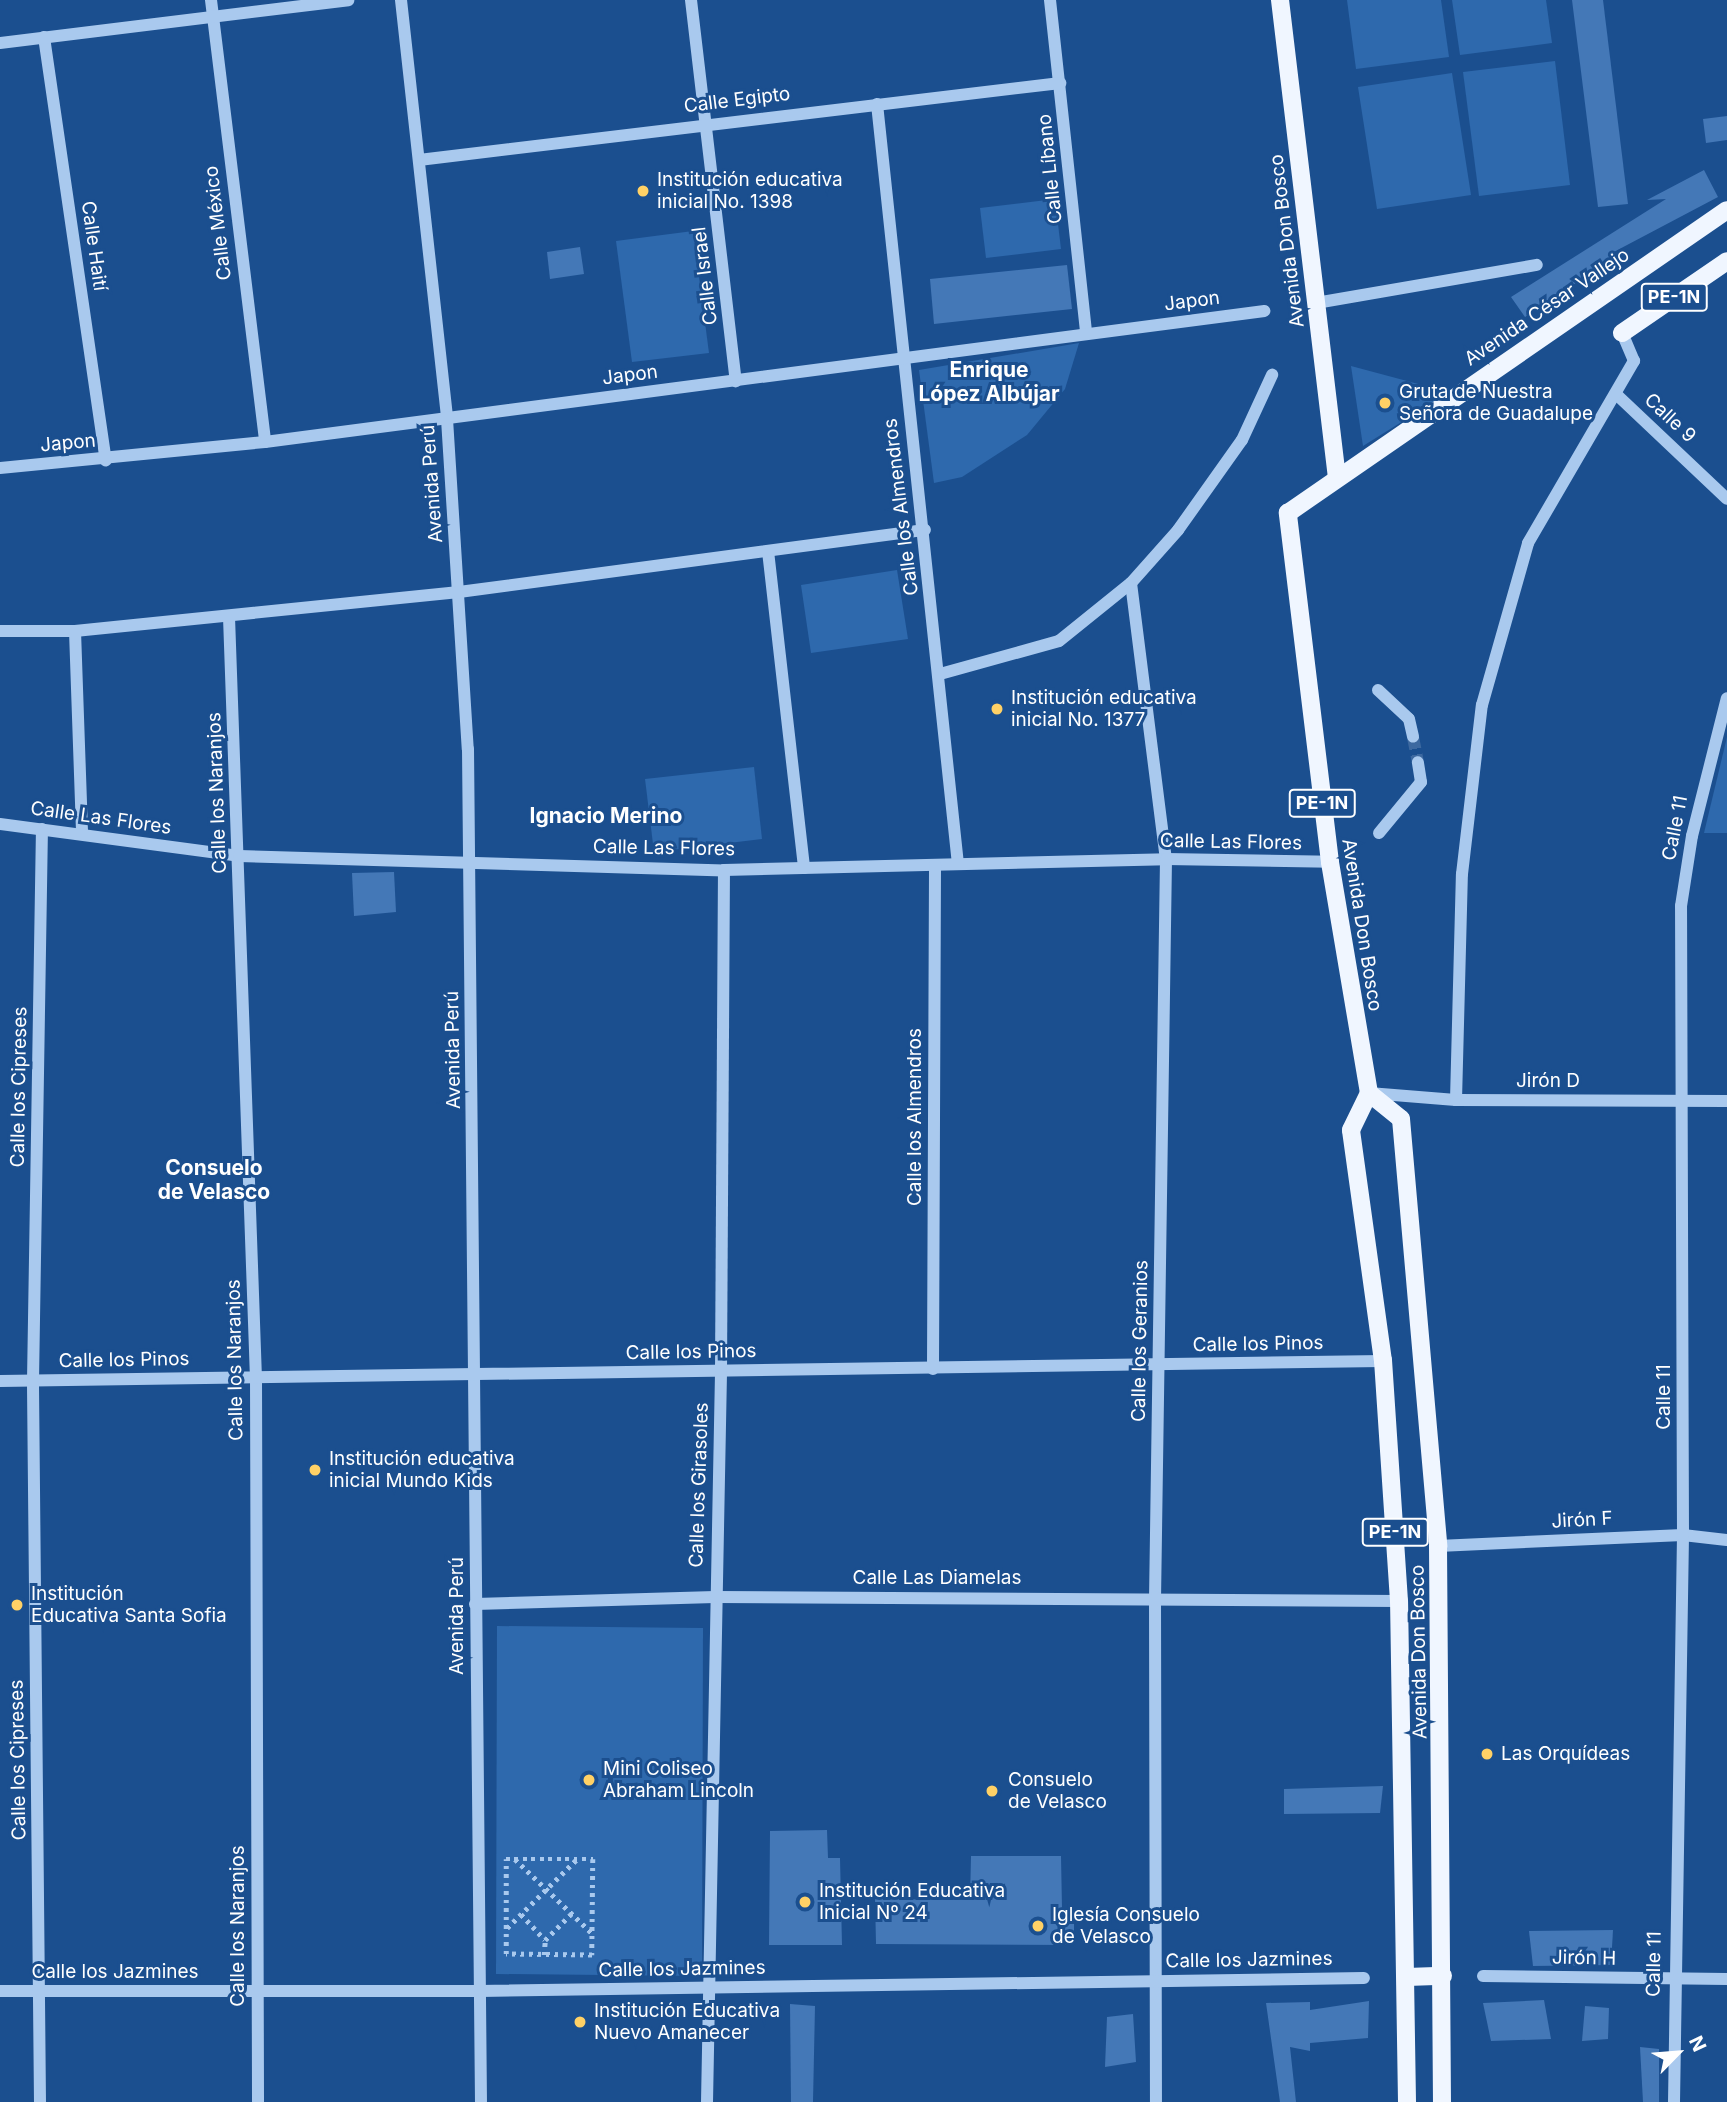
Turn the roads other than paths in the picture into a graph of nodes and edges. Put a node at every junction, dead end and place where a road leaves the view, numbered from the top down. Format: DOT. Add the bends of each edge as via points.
graph roads {
  1 [pos="211,0"];
  2 [pos="348,0"];
  3 [pos="401,0"];
  4 [pos="691,0"];
  5 [pos="1050,0"];
  6 [pos="1280,0"];
  7 [pos="212,17"];
  8 [pos="44,37"];
  9 [pos="0,43"];
  10 [pos="1060,83"];
  11 [pos="877,104"];
  12 [pos="706,123"];
  13 [pos="419,160"];
  14 [pos="1727,210"];
  15 [pos="1727,261"];
  16 [pos="1537,265"];
  17 [pos="1316,303"];
  18 [pos="1264,311"];
  19 [pos="1622,332"];
  20 [pos="1086,334"];
  21 [pos="902,359"];
  22 [pos="1272,375"];
  23 [pos="736,381"];
  24 [pos="1617,395"];
  25 [pos="447,419"];
  26 [pos="265,442"];
  27 [pos="106,460"];
  28 [pos="0,468"];
  29 [pos="1336,477"];
  30 [pos="1727,499"];
  31 [pos="1288,513"];
  32 [pos="925,530"];
  33 [pos="768,551"];
  34 [pos="1131,583"];
  35 [pos="459,592"];
  36 [pos="229,617"];
  37 [pos="0,631"];
  38 [pos="75,631"];
  39 [pos="940,674"];
  40 [pos="1378,691"];
  41 [pos="1727,698"];
  42 [pos="1413,737"];
  43 [pos="1418,761"];
  44 [pos="0,824"];
  45 [pos="42,829"];
  46 [pos="1379,833"];
  47 [pos="82,834"];
  48 [pos="239,856"];
  49 [pos="1166,859"];
  50 [pos="470,862"];
  51 [pos="1330,862"];
  52 [pos="958,864"];
  53 [pos="935,865"];
  54 [pos="804,868"];
  55 [pos="724,870"];
  56 [pos="1369,1093"];
  57 [pos="1456,1100"];
  58 [pos="1683,1100"];
  59 [pos="1727,1101"];
  60 [pos="1383,1361"];
  61 [pos="1159,1366"];
  62 [pos="933,1369"];
  63 [pos="721,1371"];
  64 [pos="477,1374"];
  65 [pos="256,1378"];
  66 [pos="0,1381"];
  67 [pos="33,1381"];
  68 [pos="1682,1535"];
  69 [pos="1727,1540"];
  70 [pos="1438,1546"];
  71 [pos="715,1597"];
  72 [pos="1154,1597"];
  73 [pos="1399,1601"];
  74 [pos="475,1604"];
  75 [pos="1443,1976"];
  76 [pos="1483,1976"];
  77 [pos="1408,1977"];
  78 [pos="1364,1978"];
  79 [pos="1673,1978"];
  80 [pos="1727,1979"];
  81 [pos="1156,1981"];
  82 [pos="706,1988"];
  83 [pos="258,1991"];
  84 [pos="480,1991"];
  85 [pos="0,1992"];
  86 [pos="40,1992"];
  87 [pos="40,2102"];
  88 [pos="258,2102"];
  89 [pos="481,2102"];
  90 [pos="707,2102"];
  91 [pos="1157,2102"];
  92 [pos="1407,2102"];
  93 [pos="1442,2102"];
  94 [pos="1674,2102"];
  1 -- 7 [label="street, Calle México"];
  2 -- 7 [label="street"];
  3 -- 13 [label="street, Avenida Perú"];
  4 -- 12 [label="street, Calle Israel"];
  5 -- 10 [label="street, Calle Líbano"];
  6 -- 17 [label="main road, Avenida Don Bosco"];
  7 -- 8 [label="street"];
  7 -- 26 [label="street, Calle México"];
  8 -- 9 [label="street"];
  8 -- 27 [label="street, Calle Haití"];
  10 -- 11 [label="street, Calle Egipto"];
  10 -- 20 [label="street, Calle Líbano"];
  11 -- 12 [label="street, Calle Egipto"];
  11 -- 21 [label="street, Calle los Almendros"];
  12 -- 13 [label="street, Calle Egipto"];
  12 -- 23 [label="street, Calle Israel"];
  13 -- 25 [label="street, Avenida Perú"];
  14 -- 29 [label="main road, Avenida César Vallejo / PE-1N"];
  15 -- 19 [label="main road, PE-1N"];
  16 -- 17 [label="street"];
  17 -- 29 [label="main road, Avenida Don Bosco"];
  18 -- 20 [label="street, Japon"];
  19 -- 24 [label="street" via="1634,361"];
  20 -- 21 [label="street, Japon"];
  21 -- 23 [label="street, Japon"];
  21 -- 32 [label="street, Calle los Almendros"];
  22 -- 34 [label="street" via="1242,440 1178,530"];
  23 -- 25 [label="street, Japon"];
  24 -- 30 [label="street, Calle 9"];
  24 -- 57 [label="street" via="1528,543 1482,705 1462,874"];
  25 -- 26 [label="street, Japon"];
  25 -- 35 [label="street, Avenida Perú"];
  26 -- 27 [label="street, Japon"];
  27 -- 28 [label="street, Japon"];
  29 -- 31 [label="main road, Avenida César Vallejo / PE-1N"];
  31 -- 51 [label="main road, Avenida Don Bosco / PE-1N"];
  32 -- 33 [label="street"];
  32 -- 39 [label="street, Calle los Almendros"];
  33 -- 35 [label="street"];
  33 -- 54 [label="street"];
  34 -- 39 [label="street" via="1059,641"];
  34 -- 49 [label="street, Calle los Geranios"];
  35 -- 36 [label="street"];
  35 -- 50 [label="street, Avenida Perú"];
  36 -- 38 [label="street"];
  36 -- 48 [label="street, Calle los Naranjos"];
  37 -- 38 [label="street"];
  38 -- 47 [label="street"];
  39 -- 52 [label="street, Calle los Almendros"];
  40 -- 42 [label="street" via="1409,719"];
  41 -- 58 [label="street, Calle 11" via="1697,811 1681,906"];
  43 -- 46 [label="street" via="1421,782"];
  44 -- 45 [label="street, Calle Las Flores"];
  45 -- 47 [label="street, Calle Las Flores"];
  45 -- 67 [label="street, Calle los Cipreses"];
  47 -- 48 [label="street, Calle Las Flores"];
  48 -- 50 [label="street, Calle Las Flores"];
  48 -- 65 [label="street, Calle los Naranjos"];
  49 -- 51 [label="street, Calle Las Flores"];
  49 -- 52 [label="street, Calle Las Flores"];
  49 -- 61 [label="street, Calle los Geranios"];
  50 -- 55 [label="street, Calle Las Flores"];
  50 -- 64 [label="street, Avenida Perú"];
  51 -- 56 [label="main road, Avenida Don Bosco / PE-1N"];
  52 -- 53 [label="street, Calle Las Flores"];
  53 -- 54 [label="street, Calle Las Flores"];
  53 -- 62 [label="street, Calle los Almendros"];
  54 -- 55 [label="street, Calle Las Flores"];
  55 -- 63 [label="street, Calle los Girasoles"];
  56 -- 57 [label="street, Jirón D"];
  56 -- 60 [label="main road, Avenida Don Bosco / PE-1N" via="1351,1130"];
  56 -- 70 [label="main road, Avenida Don Bosco / PE-1N" via="1401,1119"];
  57 -- 58 [label="street, Jirón D"];
  58 -- 59 [label="street, Jirón D"];
  58 -- 68 [label="street, Calle 11"];
  60 -- 61 [label="street, Calle los Pinos"];
  60 -- 73 [label="main road, Avenida Don Bosco / PE-1N"];
  61 -- 62 [label="street, Calle los Pinos"];
  61 -- 72 [label="street, Calle los Geranios"];
  62 -- 63 [label="street, Calle los Pinos"];
  63 -- 64 [label="street, Calle los Pinos"];
  63 -- 71 [label="street, Calle los Girasoles"];
  64 -- 65 [label="street, Calle los Pinos"];
  64 -- 74 [label="street, Avenida Perú"];
  65 -- 67 [label="street, Calle los Pinos"];
  65 -- 83 [label="street, Calle los Naranjos"];
  66 -- 67 [label="street, Calle los Pinos"];
  67 -- 86 [label="street, Calle los Cipreses"];
  68 -- 69 [label="street, Jirón F"];
  68 -- 70 [label="street, Jirón F"];
  68 -- 79 [label="street, Calle 11"];
  70 -- 75 [label="main road, Avenida Don Bosco / PE-1N"];
  71 -- 72 [label="street, Calle Las Diamelas"];
  71 -- 74 [label="street, Calle Las Diamelas"];
  71 -- 82 [label="street, Calle los Girasoles"];
  72 -- 73 [label="street, Calle Las Diamelas"];
  72 -- 81 [label="street, Calle los Geranios"];
  73 -- 77 [label="main road, Avenida Don Bosco / PE-1N"];
  74 -- 84 [label="street, Avenida Perú"];
  75 -- 77 [label="main road"];
  75 -- 93 [label="main road, Avenida Don Bosco / PE-1N"];
  76 -- 79 [label="street, Jirón H"];
  77 -- 92 [label="main road, Avenida Don Bosco / PE-1N"];
  78 -- 81 [label="street, Calle los Jazmines"];
  79 -- 80 [label="street, Jirón H"];
  79 -- 94 [label="street, Calle 11"];
  81 -- 82 [label="street, Calle los Jazmines"];
  81 -- 91 [label="street, Calle los Geranios"];
  82 -- 84 [label="street, Calle los Jazmines"];
  82 -- 90 [label="street, Calle los Girasoles"];
  83 -- 84 [label="street, Calle los Jazmines"];
  83 -- 86 [label="street, Calle los Jazmines"];
  83 -- 88 [label="street, Calle los Naranjos"];
  84 -- 89 [label="street, Avenida Perú"];
  85 -- 86 [label="street, Calle los Jazmines"];
  86 -- 87 [label="street, Calle los Cipreses"];
}
